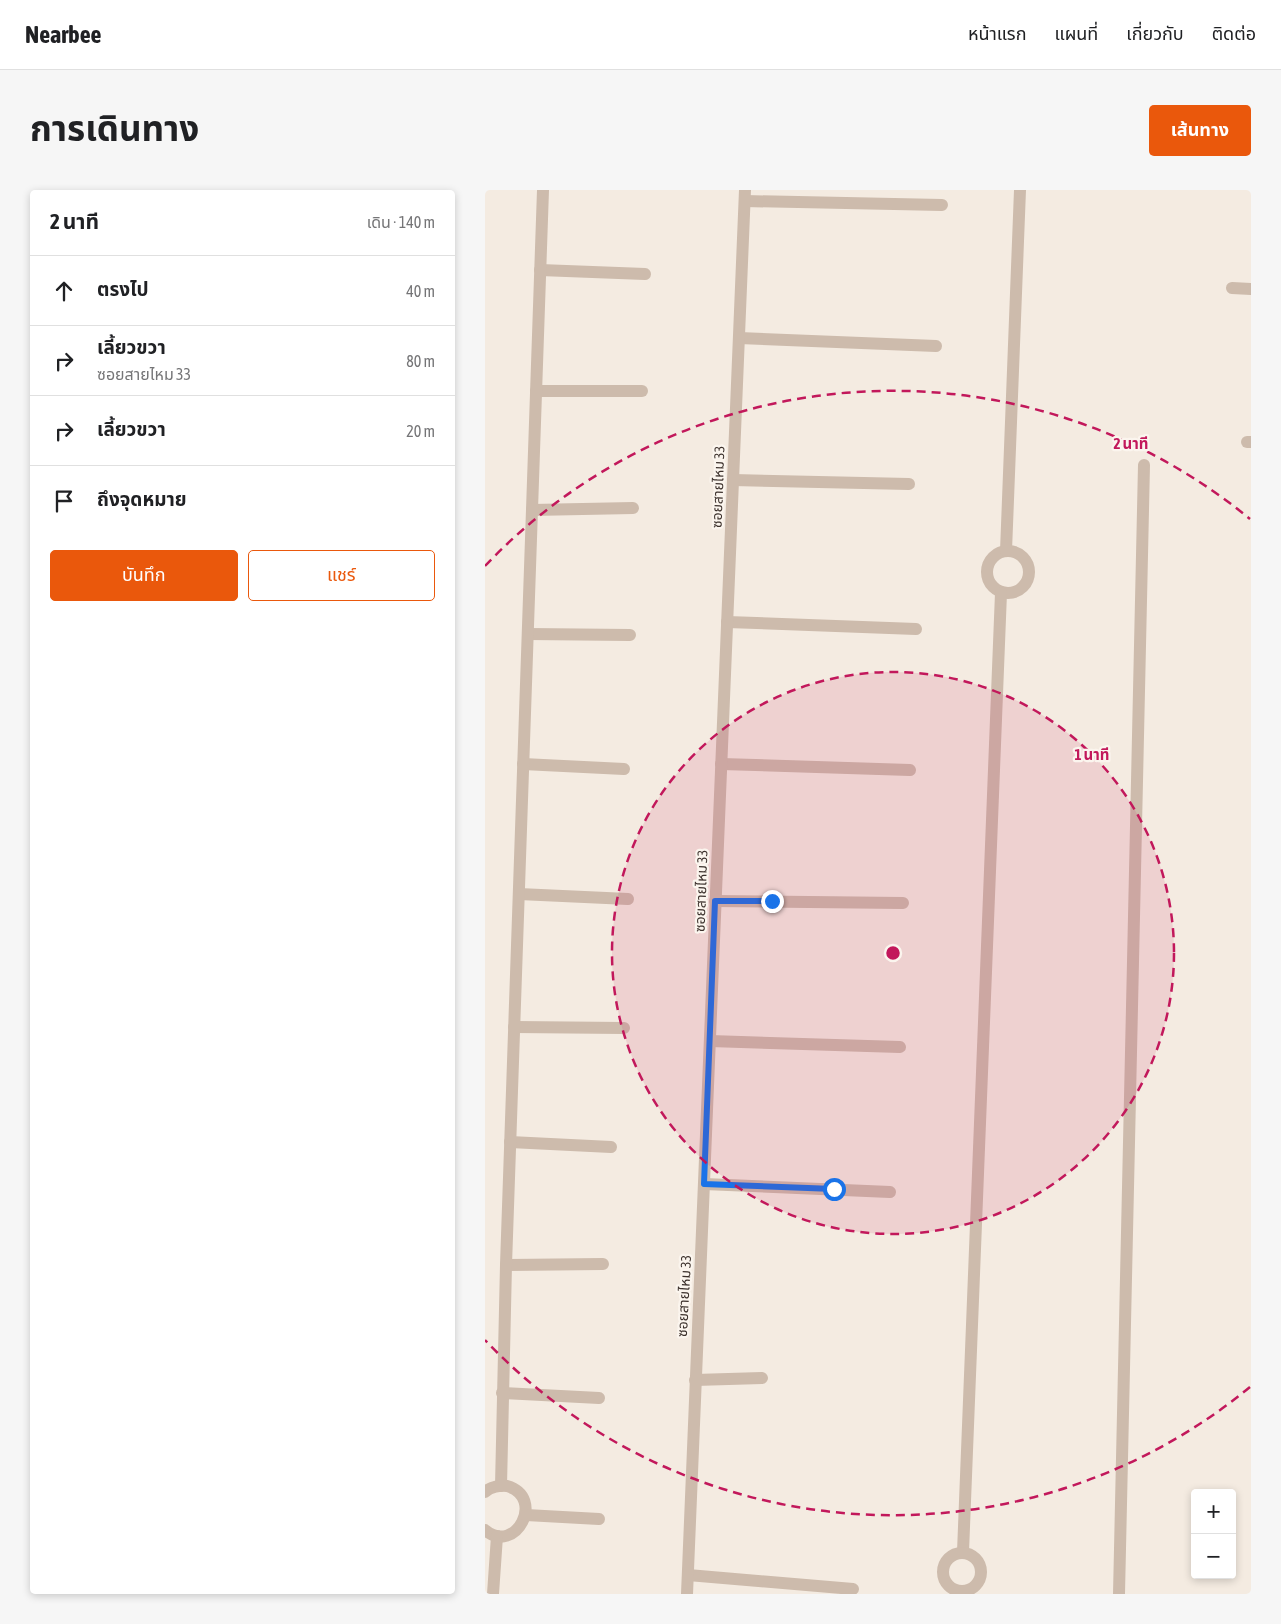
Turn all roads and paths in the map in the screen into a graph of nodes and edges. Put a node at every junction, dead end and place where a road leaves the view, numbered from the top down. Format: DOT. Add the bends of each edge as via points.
graph roads {
  1 [pos="543,190"];
  2 [pos="1020,190"];
  3 [pos="745,196"];
  4 [pos="942,205"];
  5 [pos="540,270"];
  6 [pos="645,274"];
  7 [pos="1232,288"];
  8 [pos="1251,289"];
  9 [pos="739,338"];
  10 [pos="936,346"];
  11 [pos="536,391"];
  12 [pos="642,391"];
  13 [pos="1144,465"];
  14 [pos="733,480"];
  15 [pos="909,484"];
  16 [pos="633,508"];
  17 [pos="532,510"];
  18 [pos="1006,551"];
  19 [pos="1001,593"];
  20 [pos="727,622"];
  21 [pos="915,628"];
  22 [pos="527,634"];
  23 [pos="630,635"];
  24 [pos="523,764"];
  25 [pos="721,764"];
  26 [pos="624,769"];
  27 [pos="910,770"];
  28 [pos="519,894"];
  29 [pos="628,899"];
  30 [pos="715,901"];
  31 [pos="903,903"];
  32 [pos="514,1027"];
  33 [pos="624,1028"];
  34 [pos="710,1041"];
  35 [pos="900,1047"];
  36 [pos="511,1142"];
  37 [pos="611,1147"];
  38 [pos="704,1184"];
  39 [pos="890,1192"];
  40 [pos="603,1264"];
  41 [pos="506,1265"];
  42 [pos="762,1378"];
  43 [pos="695,1380"];
  44 [pos="502,1393"];
  45 [pos="599,1398"];
  46 [pos="501,1486"];
  47 [pos="485,1492"];
  48 [pos="526,1515"];
  49 [pos="599,1519"];
  50 [pos="485,1530"];
  51 [pos="497,1536"];
  52 [pos="963,1552"];
  53 [pos="688,1575"];
  54 [pos="853,1589"];
  55 [pos="962,1593"];
  56 [pos="493,1594"];
  57 [pos="687,1594"];
  58 [pos="1119,1594"];
  1 -- 5 [label="street"];
  2 -- 18 [label="street"];
  3 -- 4 [label="street"];
  3 -- 9 [label="street, ซอยสายไหม 33"];
  5 -- 6 [label="street"];
  5 -- 11 [label="street"];
  7 -- 8 [label="street"];
  9 -- 10 [label="street"];
  9 -- 14 [label="street, ซอยสายไหม 33"];
  11 -- 12 [label="street"];
  11 -- 17 [label="street"];
  13 -- 58 [label="street"];
  14 -- 15 [label="street"];
  14 -- 20 [label="street, ซอยสายไหม 33"];
  16 -- 17 [label="street"];
  17 -- 22 [label="street"];
  18 -- 19 [label="street" via="991,559 986,574 994,589"];
  18 -- 19 [label="street" via="1022,556 1027,562 1029,579 1018,592"];
  19 -- 52 [label="street"];
  20 -- 21 [label="street"];
  20 -- 25 [label="street, ซอยสายไหม 33"];
  22 -- 23 [label="street"];
  22 -- 24 [label="street"];
  24 -- 26 [label="street"];
  24 -- 28 [label="street"];
  25 -- 27 [label="street"];
  25 -- 30 [label="street, ซอยสายไหม 33"];
  28 -- 29 [label="street"];
  28 -- 32 [label="street"];
  30 -- 31 [label="street"];
  30 -- 34 [label="street, ซอยสายไหม 33"];
  32 -- 33 [label="street"];
  32 -- 36 [label="street"];
  34 -- 35 [label="street"];
  34 -- 38 [label="street, ซอยสายไหม 33"];
  36 -- 37 [label="street"];
  36 -- 41 [label="street"];
  38 -- 39 [label="street"];
  38 -- 43 [label="street, ซอยสายไหม 33"];
  40 -- 41 [label="street"];
  41 -- 44 [label="street"];
  42 -- 43 [label="street"];
  43 -- 53 [label="street, ซอยสายไหม 33"];
  44 -- 45 [label="street"];
  44 -- 46 [label="street"];
  46 -- 47 [label="street"];
  46 -- 48 [label="street" via="521,1494"];
  48 -- 49 [label="street"];
  48 -- 51 [label="street" via="521,1527"];
  50 -- 51 [label="street"];
  51 -- 56 [label="street"];
  52 -- 55 [label="street" via="977,1558 982,1572 976,1586"];
  52 -- 55 [label="street" via="949,1557 943,1571 948,1585"];
  53 -- 54 [label="street"];
  53 -- 57 [label="street, ซอยสายไหม 33"];
}
